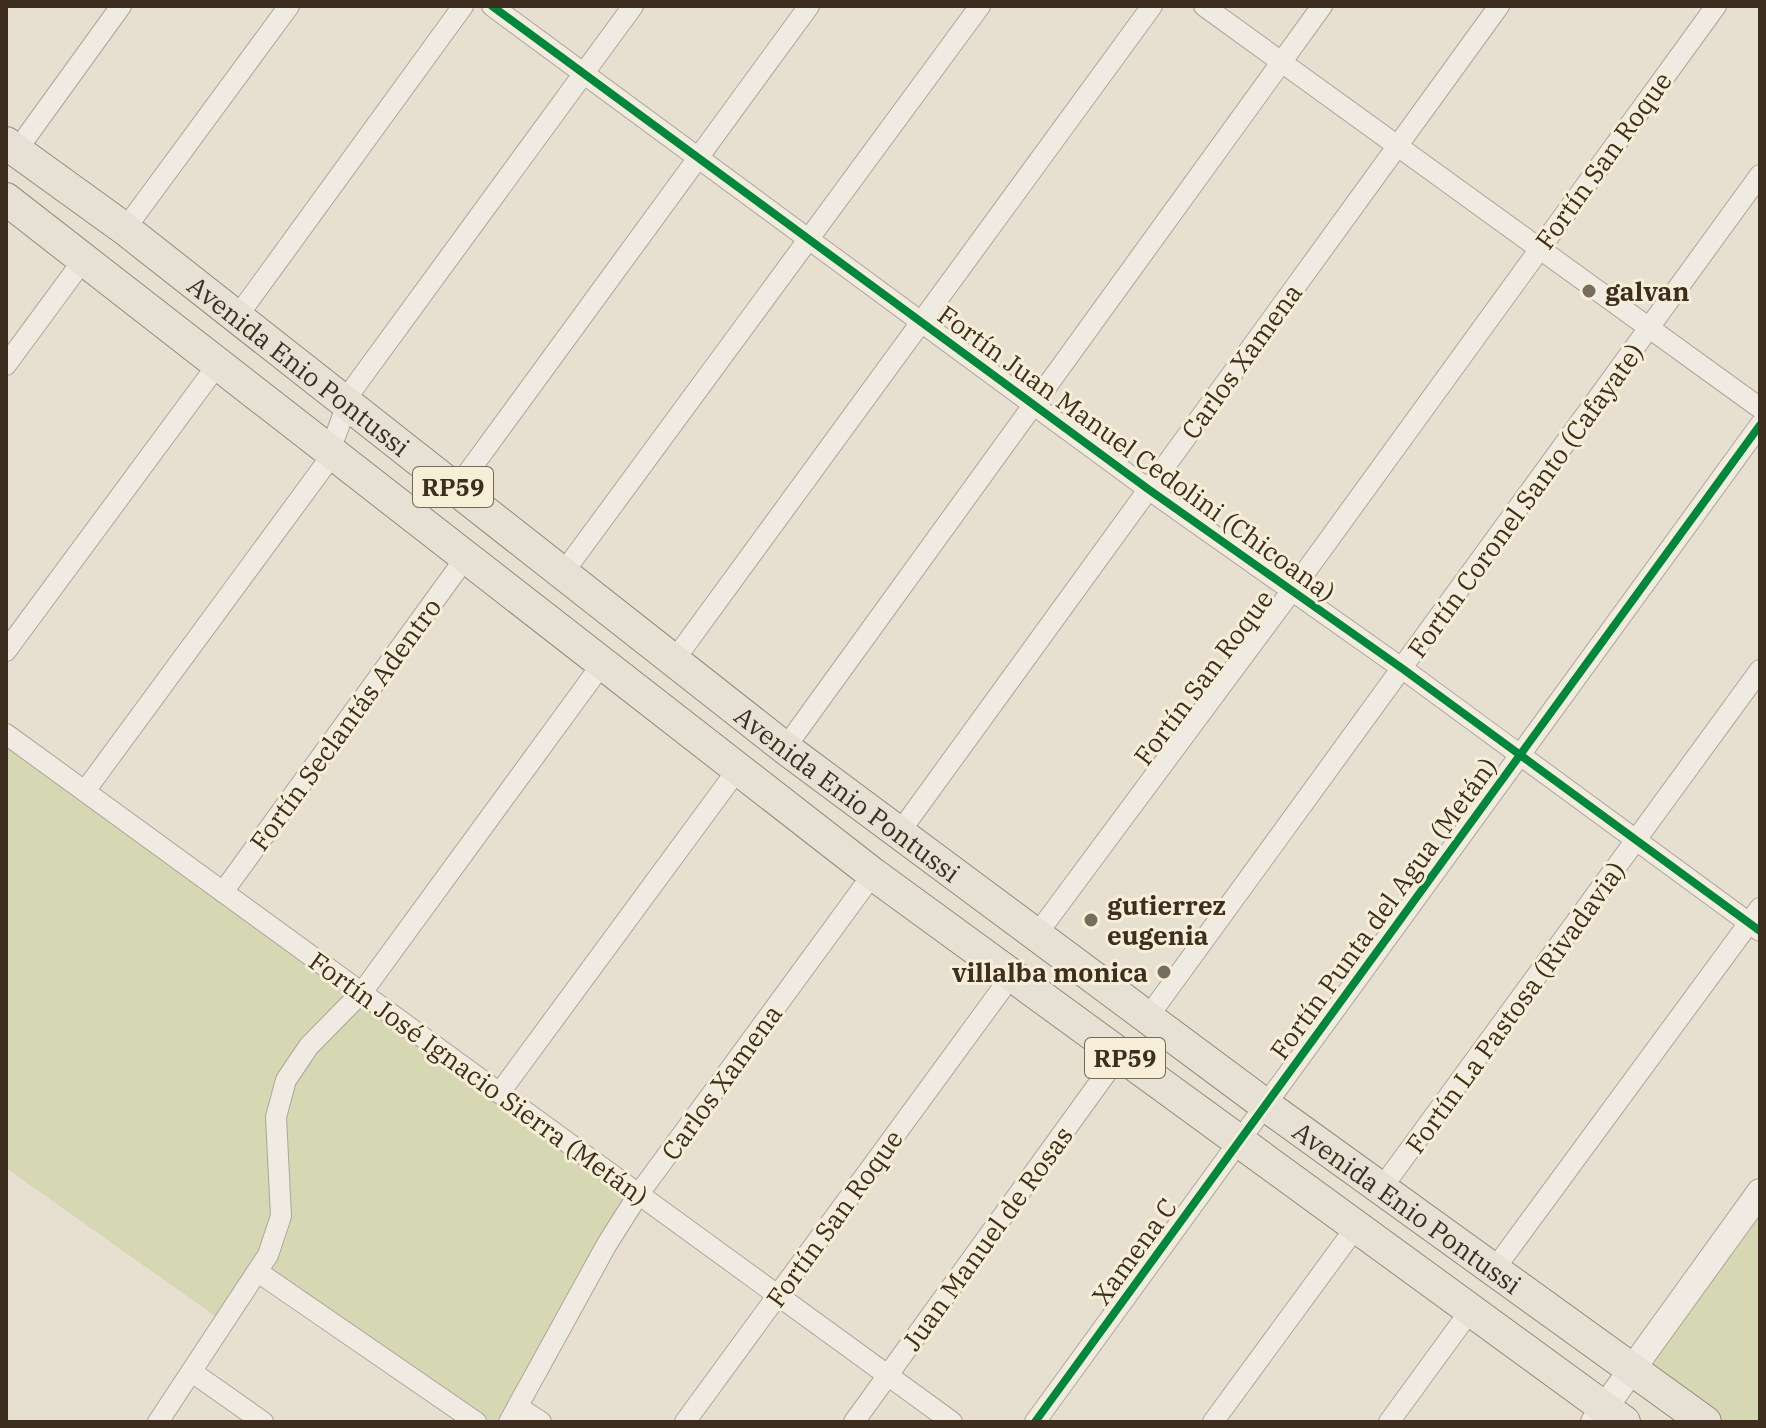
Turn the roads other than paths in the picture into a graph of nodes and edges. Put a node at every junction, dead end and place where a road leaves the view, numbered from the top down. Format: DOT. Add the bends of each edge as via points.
graph roads {
  1 [pos="121,6"];
  2 [pos="289,6"];
  3 [pos="463,6"];
  4 [pos="492,6"];
  5 [pos="633,6"];
  6 [pos="809,6"];
  7 [pos="980,6"];
  8 [pos="1152,6"];
  9 [pos="1204,6"];
  10 [pos="1322,6"];
  11 [pos="1499,6"];
  12 [pos="1716,6"];
  13 [pos="1282,62"];
  14 [pos="583,74"];
  15 [pos="1397,144"];
  16 [pos="11,146"];
  17 [pos="698,157"];
  18 [pos="1760,175"];
  19 [pos="6,199"];
  20 [pos="125,229"];
  21 [pos="808,239"];
  22 [pos="1538,247"];
  23 [pos="84,259"];
  24 [pos="237,317"];
  25 [pos="922,323"];
  26 [pos="1649,327"];
  27 [pos="218,364"];
  28 [pos="6,365"];
  29 [pos="345,404"];
  30 [pos="1033,404"];
  31 [pos="1760,408"];
  32 [pos="1760,425"];
  33 [pos="331,452"];
  34 [pos="456,489"];
  35 [pos="1148,489"];
  36 [pos="466,557"];
  37 [pos="563,573"];
  38 [pos="1293,589"];
  39 [pos="6,651"];
  40 [pos="675,659"];
  41 [pos="602,664"];
  42 [pos="1403,669"];
  43 [pos="1760,670"];
  44 [pos="6,734"];
  45 [pos="785,748"];
  46 [pos="1519,757"];
  47 [pos="738,769"];
  48 [pos="85,791"];
  49 [pos="899,833"];
  50 [pos="1637,841"];
  51 [pos="873,874"];
  52 [pos="223,892"];
  53 [pos="1756,921"];
  54 [pos="1037,934"];
  55 [pos="1012,975"];
  56 [pos="363,991"];
  57 [pos="1148,1017"];
  58 [pos="1120,1054"];
  59 [pos="501,1091"];
  60 [pos="1264,1104"];
  61 [pos="1238,1141"];
  62 [pos="1381,1189"];
  63 [pos="1760,1192"];
  64 [pos="638,1195"];
  65 [pos="1356,1227"];
  66 [pos="1493,1271"];
  67 [pos="258,1272"];
  68 [pos="778,1295"];
  69 [pos="1470,1311"];
  70 [pos="1632,1371"];
  71 [pos="192,1372"];
  72 [pos="888,1376"];
  73 [pos="513,1415"];
  74 [pos="1608,1417"];
  75 [pos="158,1422"];
  76 [pos="263,1422"];
  77 [pos="476,1422"];
  78 [pos="541,1422"];
  79 [pos="685,1422"];
  80 [pos="854,1422"];
  81 [pos="952,1422"];
  82 [pos="1035,1422"];
  83 [pos="1213,1422"];
  84 [pos="1389,1422"];
  85 [pos="1705,1422"];
  1 -- 16 [label="street"];
  2 -- 20 [label="street"];
  3 -- 24 [label="street"];
  4 -- 14 [label="street, Fortín Juan Manuel Cedolini (Chicoana)"];
  5 -- 14 [label="street"];
  6 -- 17 [label="street"];
  7 -- 21 [label="street"];
  8 -- 25 [label="street"];
  9 -- 13 [label="street"];
  10 -- 13 [label="street"];
  11 -- 15 [label="street, Carlos Xamena"];
  12 -- 22 [label="street, Fortín San Roque"];
  13 -- 15 [label="street"];
  13 -- 30 [label="street"];
  14 -- 17 [label="street, Fortín Juan Manuel Cedolini (Chicoana)"];
  14 -- 29 [label="street"];
  15 -- 22 [label="street"];
  15 -- 35 [label="street, Carlos Xamena"];
  16 -- 20 [label="main road, Avenida Enio Pontussi / RP59"];
  17 -- 21 [label="street, Fortín Juan Manuel Cedolini (Chicoana)"];
  17 -- 34 [label="street"];
  18 -- 26 [label="street, Fortín Coronel Santo (Cafayate)"];
  19 -- 23 [label="main road, Avenida Enio Pontussi / RP59"];
  20 -- 24 [label="main road, Avenida Enio Pontussi / RP59"];
  21 -- 25 [label="street, Fortín Juan Manuel Cedolini (Chicoana)"];
  21 -- 37 [label="street"];
  22 -- 26 [label="street"];
  22 -- 38 [label="street, Fortín San Roque"];
  23 -- 27 [label="main road, Avenida Enio Pontussi / RP59"];
  23 -- 28 [label="street"];
  24 -- 29 [label="main road, Avenida Enio Pontussi / RP59"];
  25 -- 30 [label="street, Fortín Juan Manuel Cedolini (Chicoana)"];
  25 -- 40 [label="street"];
  26 -- 31 [label="street"];
  26 -- 42 [label="street, Fortín Coronel Santo (Cafayate)"];
  27 -- 33 [label="main road, Avenida Enio Pontussi / RP59"];
  27 -- 39 [label="street"];
  29 -- 33 [label="street"];
  29 -- 34 [label="main road, Avenida Enio Pontussi / RP59"];
  30 -- 35 [label="street, Fortín Juan Manuel Cedolini (Chicoana)"];
  30 -- 45 [label="street"];
  32 -- 46 [label="street, Fortín Punta del Agua (Metán)"];
  33 -- 36 [label="main road, Avenida Enio Pontussi / RP59"];
  33 -- 48 [label="street"];
  34 -- 37 [label="main road, Avenida Enio Pontussi / RP59"];
  35 -- 38 [label="street, Fortín Juan Manuel Cedolini (Chicoana)"];
  35 -- 49 [label="street, Carlos Xamena"];
  36 -- 41 [label="main road, Avenida Enio Pontussi / RP59"];
  36 -- 52 [label="street, Fortín Seclantás Adentro"];
  37 -- 40 [label="main road, Avenida Enio Pontussi / RP59"];
  38 -- 42 [label="street, Fortín Juan Manuel Cedolini (Chicoana)"];
  38 -- 54 [label="street, Fortín San Roque"];
  40 -- 45 [label="main road, Avenida Enio Pontussi / RP59"];
  41 -- 47 [label="main road, Avenida Enio Pontussi / RP59"];
  41 -- 56 [label="street"];
  42 -- 46 [label="street, Fortín Juan Manuel Cedolini (Chicoana)"];
  42 -- 57 [label="street, Fortín Coronel Santo (Cafayate)"];
  43 -- 50 [label="street, Fortín La Pastosa (Rivadavia)"];
  44 -- 48 [label="street, Fortín José Ignacio Sierra (Metán)"];
  45 -- 49 [label="main road, Avenida Enio Pontussi / RP59"];
  46 -- 50 [label="street, Fortín Juan Manuel Cedolini (Chicoana)"];
  46 -- 60 [label="street, Fortín Punta del Agua (Metán)"];
  47 -- 51 [label="main road, Avenida Enio Pontussi / RP59"];
  47 -- 59 [label="street"];
  48 -- 52 [label="street, Fortín José Ignacio Sierra (Metán)"];
  49 -- 54 [label="main road, Avenida Enio Pontussi / RP59"];
  50 -- 53 [label="street, Fortín Juan Manuel Cedolini (Chicoana)"];
  50 -- 62 [label="street, Fortín La Pastosa (Rivadavia)"];
  51 -- 55 [label="main road, Avenida Enio Pontussi / RP59"];
  51 -- 64 [label="street, Carlos Xamena"];
  52 -- 56 [label="street, Fortín José Ignacio Sierra (Metán)"];
  53 -- 66 [label="street"];
  54 -- 57 [label="main road, Avenida Enio Pontussi / RP59"];
  55 -- 58 [label="main road, Avenida Enio Pontussi / RP59"];
  55 -- 68 [label="street, Fortín San Roque"];
  56 -- 59 [label="street, Fortín José Ignacio Sierra (Metán)"];
  56 -- 67 [label="street" via="309,1046 283,1088 276,1117 281,1216"];
  57 -- 60 [label="main road, Avenida Enio Pontussi / RP59"];
  58 -- 61 [label="main road, Avenida Enio Pontussi / RP59"];
  58 -- 72 [label="street, Juan Manuel de Rosas"];
  59 -- 64 [label="street, Fortín José Ignacio Sierra (Metán)"];
  60 -- 61 [label="street, Xamena C"];
  60 -- 62 [label="main road, Avenida Enio Pontussi / RP59"];
  61 -- 65 [label="main road, Avenida Enio Pontussi / RP59"];
  61 -- 82 [label="street, Xamena C"];
  62 -- 66 [label="main road, Avenida Enio Pontussi / RP59"];
  63 -- 70 [label="street"];
  64 -- 68 [label="street, Fortín José Ignacio Sierra (Metán)"];
  64 -- 73 [label="street, Carlos Xamena"];
  65 -- 69 [label="main road, Avenida Enio Pontussi / RP59"];
  65 -- 83 [label="street"];
  66 -- 70 [label="main road, Avenida Enio Pontussi / RP59"];
  67 -- 71 [label="street"];
  67 -- 77 [label="street"];
  68 -- 72 [label="street, Fortín José Ignacio Sierra (Metán)"];
  68 -- 79 [label="street, Fortín San Roque"];
  69 -- 74 [label="main road, Avenida Enio Pontussi / RP59"];
  69 -- 84 [label="street"];
  70 -- 74 [label="street"];
  70 -- 85 [label="main road, Avenida Enio Pontussi / RP59"];
  71 -- 75 [label="street"];
  71 -- 76 [label="street"];
  72 -- 80 [label="street, Juan Manuel de Rosas"];
  72 -- 81 [label="street, Fortín José Ignacio Sierra (Metán)"];
  73 -- 78 [label="street"];
}
